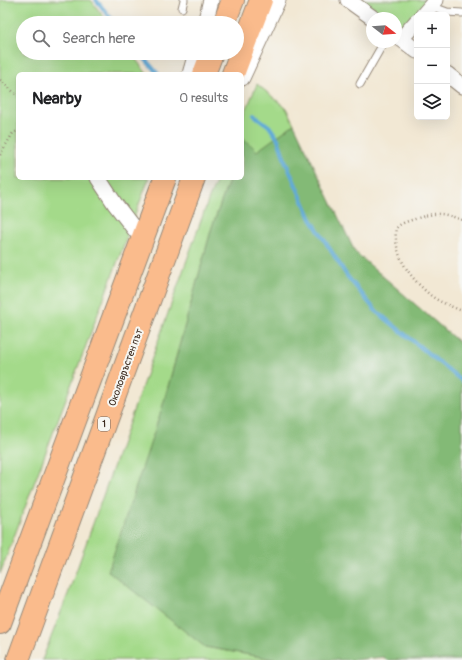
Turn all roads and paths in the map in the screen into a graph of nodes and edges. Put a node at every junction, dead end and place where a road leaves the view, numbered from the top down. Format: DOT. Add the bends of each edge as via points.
graph roads {
  1 [pos="184,0"];
  2 [pos="211,0"];
  3 [pos="233,0"];
  4 [pos="261,0"];
  5 [pos="278,0"];
  6 [pos="348,0"];
  7 [pos="430,7"];
  8 [pos="182,8"];
  9 [pos="366,13"];
  10 [pos="462,13"];
  11 [pos="207,16"];
  12 [pos="227,16"];
  13 [pos="414,24"];
  14 [pos="402,34"];
  15 [pos="402,39"];
  16 [pos="244,45"];
  17 [pos="381,48"];
  18 [pos="414,49"];
  19 [pos="194,60"];
  20 [pos="209,60"];
  21 [pos="238,60"];
  22 [pos="191,72"];
  23 [pos="205,72"];
  24 [pos="234,72"];
  25 [pos="244,74"];
  26 [pos="450,76"];
  27 [pos="0,80"];
  28 [pos="360,84"];
  29 [pos="462,86"];
  30 [pos="16,94"];
  31 [pos="16,131"];
  32 [pos="0,155"];
  33 [pos="99,180"];
  34 [pos="160,180"];
  35 [pos="164,180"];
  36 [pos="193,181"];
  37 [pos="462,220"];
  38 [pos="144,234"];
  39 [pos="462,311"];
  40 [pos="0,623"];
  41 [pos="18,660"];
  1 -- 8 [label="lane"];
  2 -- 11 [label="street"];
  3 -- 12 [label="highway"];
  4 -- 16 [label="highway"];
  5 -- 25 [label="street"];
  6 -- 9 [label="street"];
  7 -- 10 [label="lane"];
  13 -- 14 [label="street"];
  15 -- 18 [label="street"];
  17 -- 28 [label="lane"];
  19 -- 22 [label="street"];
  20 -- 23 [label="highway"];
  21 -- 24 [label="highway"];
  26 -- 29 [label="street"];
  27 -- 30 [label="path"];
  31 -- 32 [label="path" via="13,132"];
  33 -- 38 [label="street" via="115,204"];
  34 -- 38 [label="street"];
  35 -- 38 [label="highway"];
  36 -- 41 [label="highway, Околовръстен път / 1"];
  37 -- 39 [label="path" via="445,214 431,214 400,225 395,234 402,262 421,287 431,296"];
  38 -- 40 [label="highway"];
}
